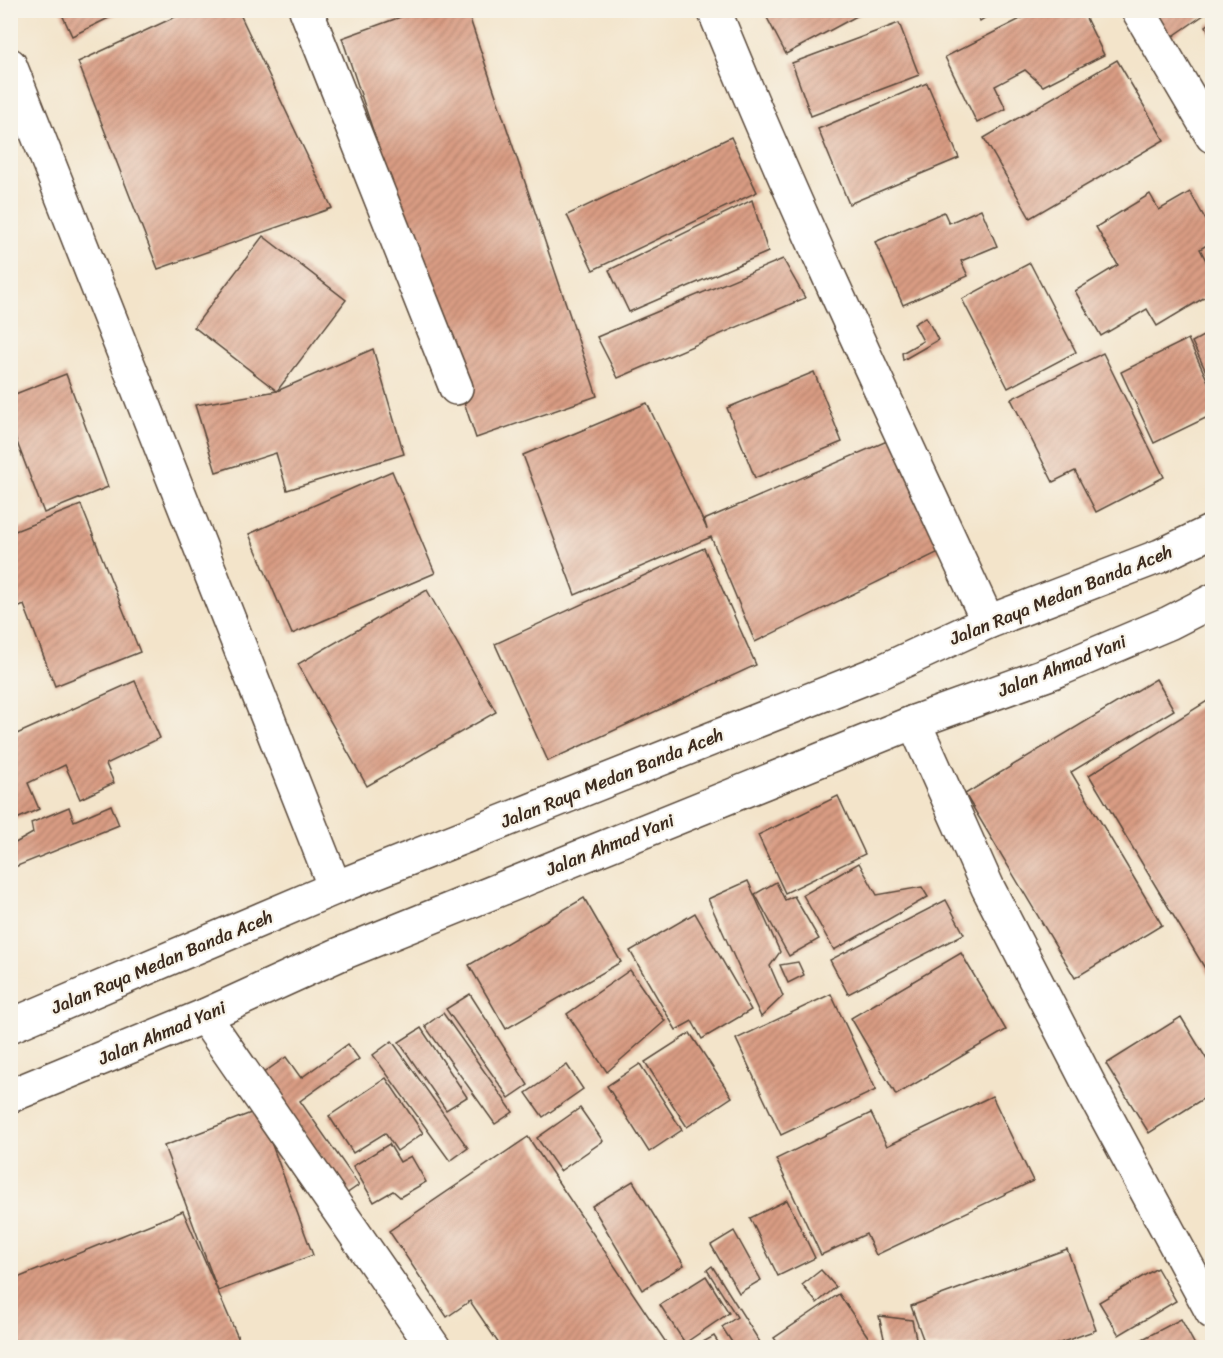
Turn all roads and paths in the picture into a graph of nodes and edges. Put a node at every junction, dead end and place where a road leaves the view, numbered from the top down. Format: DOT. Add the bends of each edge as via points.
graph roads {
  1 [pos="306,10"];
  2 [pos="714,10"];
  3 [pos="1138,10"];
  4 [pos="10,65"];
  5 [pos="1212,136"];
  6 [pos="456,388"];
  7 [pos="1212,531"];
  8 [pos="1212,601"];
  9 [pos="987,622"];
  10 [pos="914,722"];
  11 [pos="335,888"];
  12 [pos="204,1016"];
  13 [pos="10,1026"];
  14 [pos="10,1096"];
  15 [pos="1212,1312"];
  16 [pos="434,1347"];
  1 -- 6 [label="street"];
  2 -- 9 [label="street" via="818,255"];
  3 -- 5 [label="street"];
  4 -- 11 [label="street"];
  7 -- 9 [label="street, Jalan Raya Medan Banda Aceh" via="1160,556"];
  8 -- 10 [label="street, Jalan Ahmad Yani" via="1053,672"];
  9 -- 11 [label="street, Jalan Raya Medan Banda Aceh" via="880,672"];
  10 -- 12 [label="street, Jalan Ahmad Yani" via="340,954"];
  10 -- 15 [label="street" via="988,888"];
  11 -- 13 [label="street, Jalan Raya Medan Banda Aceh"];
  12 -- 14 [label="street, Jalan Ahmad Yani"];
  12 -- 16 [label="street"];
}
